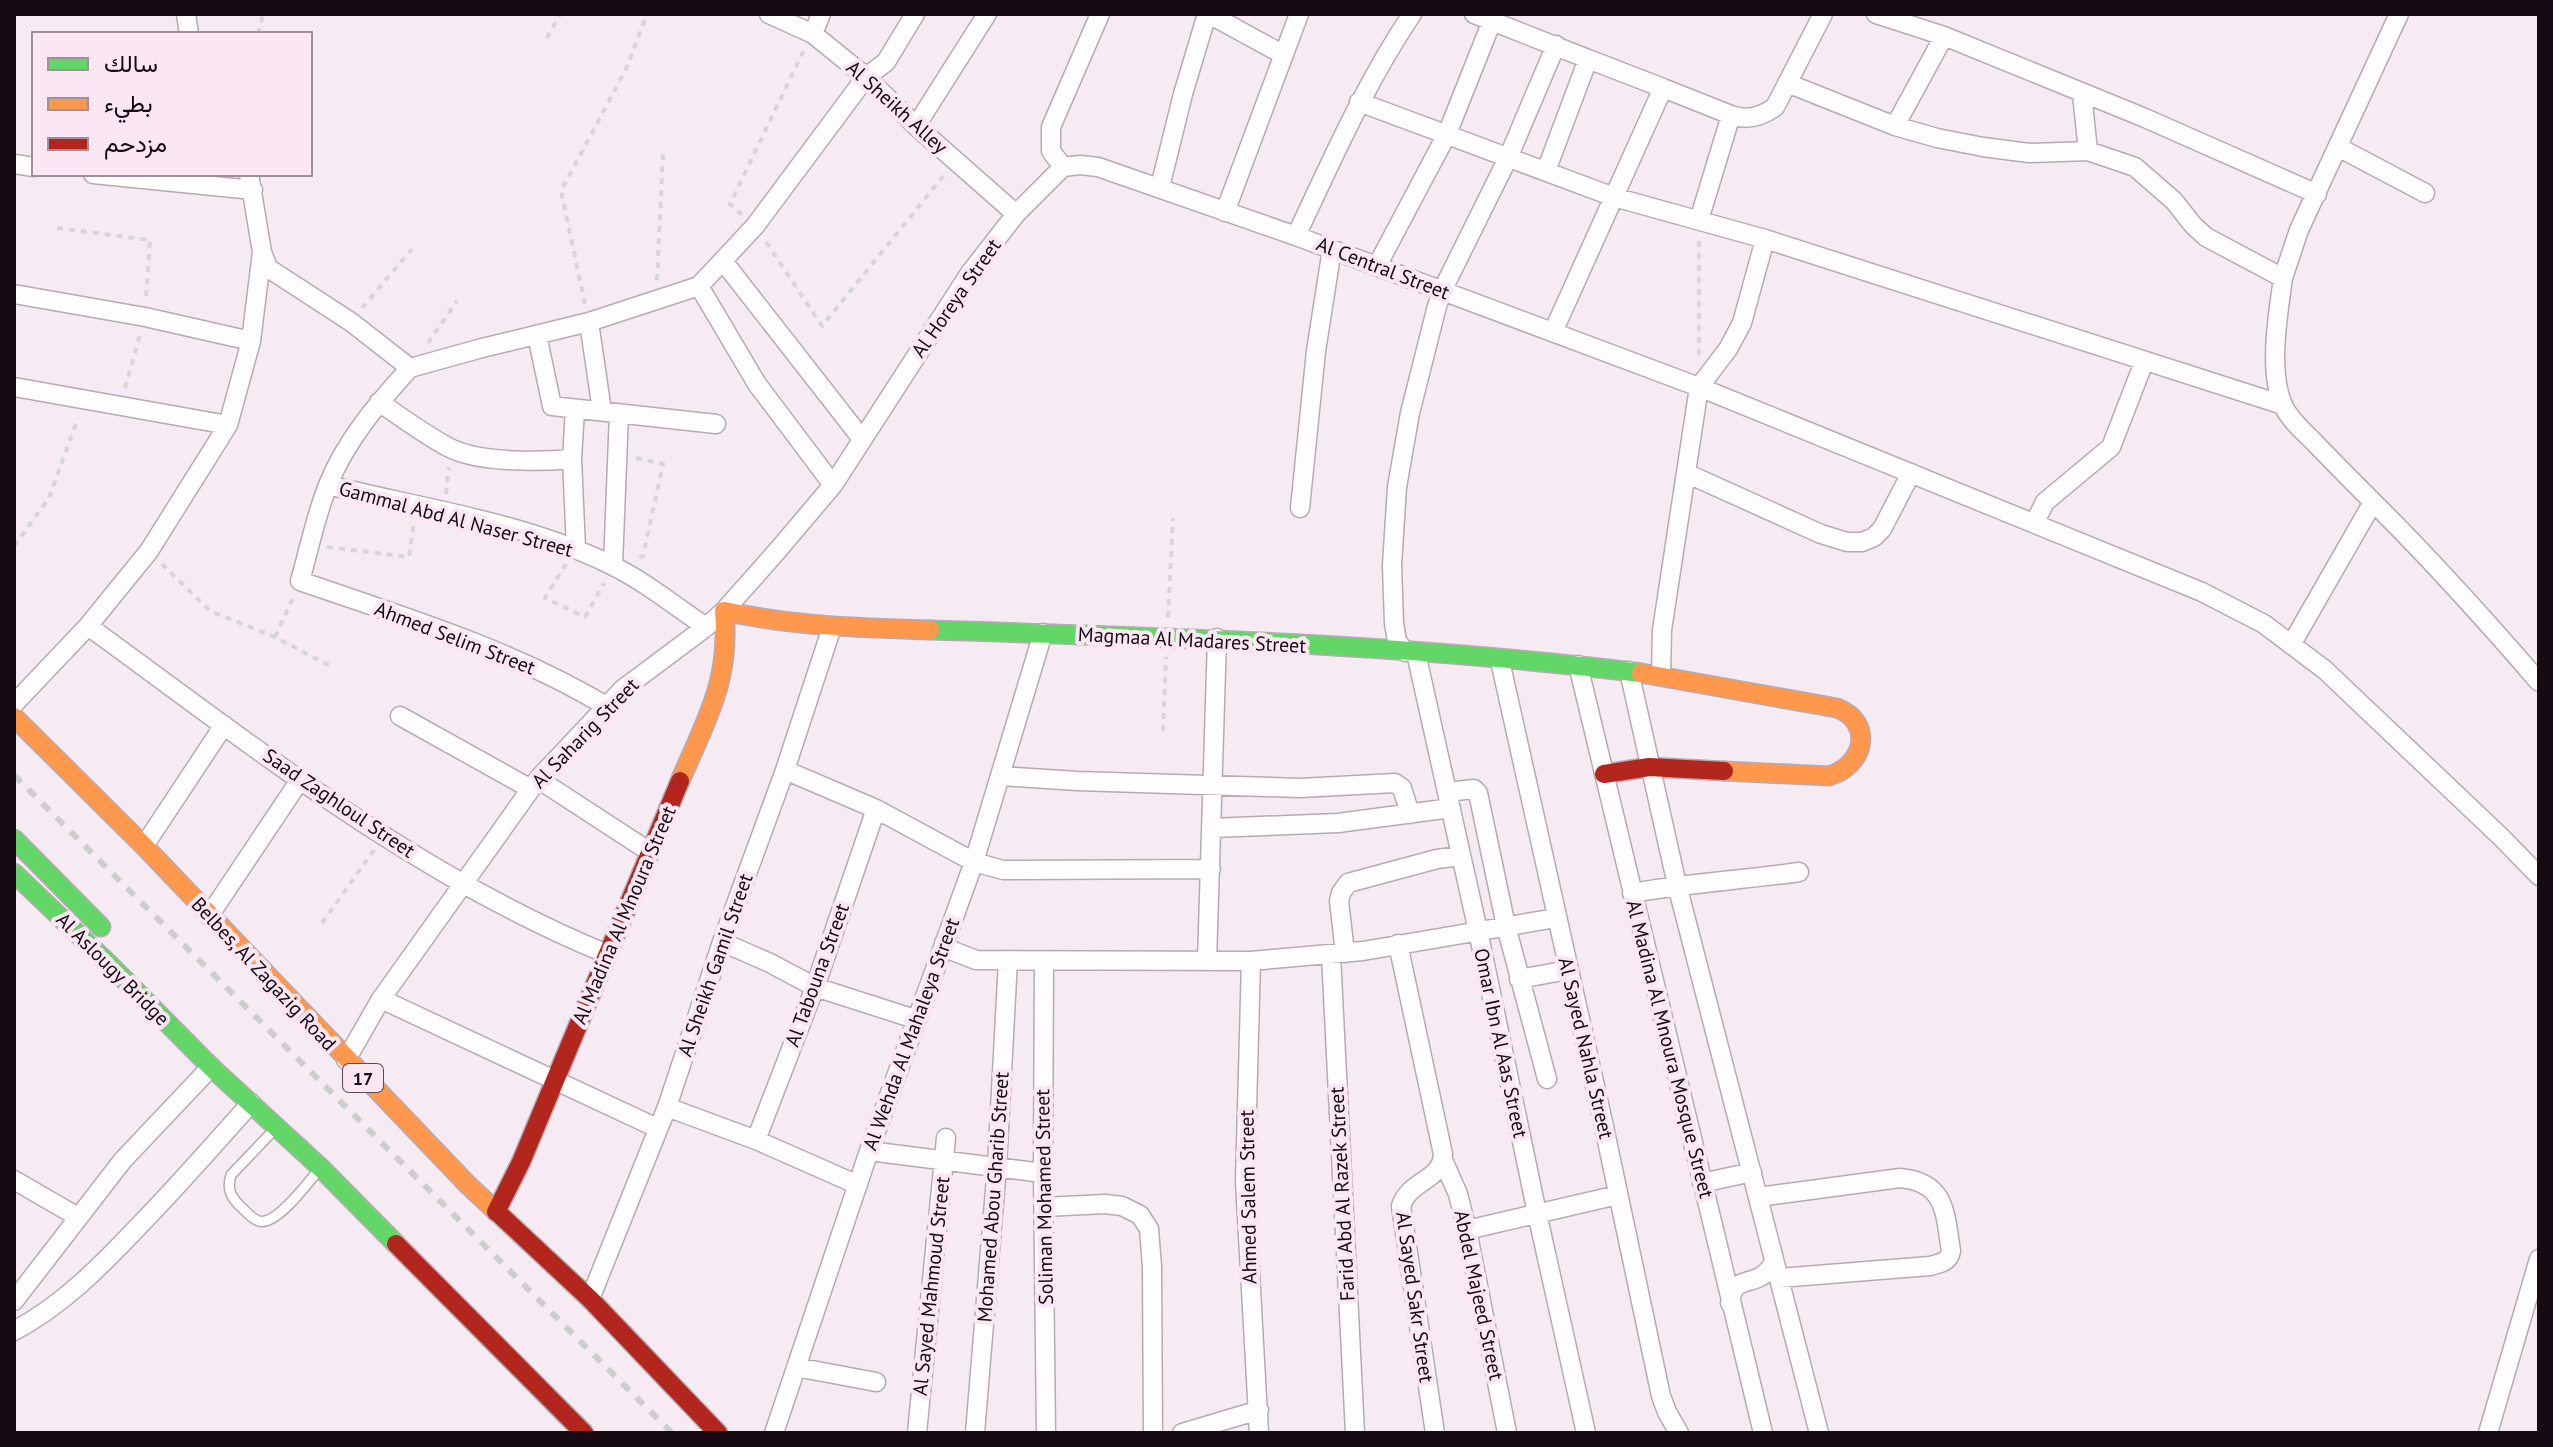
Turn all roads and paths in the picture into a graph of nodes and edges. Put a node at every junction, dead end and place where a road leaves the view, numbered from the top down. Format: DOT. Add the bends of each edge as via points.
graph roads {
  1 [pos="560,14"];
  2 [pos="647,14"];
  3 [pos="769,14"];
  4 [pos="821,14"];
  5 [pos="915,14"];
  6 [pos="987,14"];
  7 [pos="1100,14"];
  8 [pos="1208,14"];
  9 [pos="1299,14"];
  10 [pos="1412,14"];
  11 [pos="1474,14"];
  12 [pos="1823,14"];
  13 [pos="1876,14"];
  14 [pos="2399,14"];
  15 [pos="1492,21"];
  16 [pos="813,34"];
  17 [pos="1944,36"];
  18 [pos="547,38"];
  19 [pos="1556,45"];
  20 [pos="1284,55"];
  21 [pos="1588,59"];
  22 [pos="866,77"];
  23 [pos="1787,83"];
  24 [pos="1663,88"];
  25 [pos="2082,94"];
  26 [pos="1359,102"];
  27 [pos="1731,115"];
  28 [pos="916,126"];
  29 [pos="1895,126"];
  30 [pos="1447,134"];
  31 [pos="2338,147"];
  32 [pos="2088,151"];
  33 [pos="663,154"];
  34 [pos="1508,158"];
  35 [pos="956,160"];
  36 [pos="1063,167"];
  37 [pos="1546,171"];
  38 [pos="132,176"];
  39 [pos="251,182"];
  40 [pos="1160,187"];
  41 [pos="2425,193"];
  42 [pos="2317,194"];
  43 [pos="1614,197"];
  44 [pos="1225,212"];
  45 [pos="1016,214"];
  46 [pos="1699,220"];
  47 [pos="755,226"];
  48 [pos="57,228"];
  49 [pos="1296,236"];
  50 [pos="1765,239"];
  51 [pos="412,249"];
  52 [pos="1332,249"];
  53 [pos="262,252"];
  54 [pos="723,261"];
  55 [pos="1377,266"];
  56 [pos="2283,278"];
  57 [pos="699,286"];
  58 [pos="1443,291"];
  59 [pos="14,294"];
  60 [pos="656,300"];
  61 [pos="457,301"];
  62 [pos="145,317"];
  63 [pos="351,322"];
  64 [pos="589,322"];
  65 [pos="1553,332"];
  66 [pos="537,335"];
  67 [pos="251,341"];
  68 [pos="2144,362"];
  69 [pos="410,368"];
  70 [pos="14,387"];
  71 [pos="1699,387"];
  72 [pos="379,402"];
  73 [pos="2283,405"];
  74 [pos="83,406"];
  75 [pos="120,406"];
  76 [pos="575,409"];
  77 [pos="610,412"];
  78 [pos="716,424"];
  79 [pos="228,425"];
  80 [pos="862,439"];
  81 [pos="450,449"];
  82 [pos="618,455"];
  83 [pos="572,459"];
  84 [pos="1686,473"];
  85 [pos="1911,473"];
  86 [pos="328,485"];
  87 [pos="833,485"];
  88 [pos="2373,502"];
  89 [pos="415,506"];
  90 [pos="1300,508"];
  91 [pos="444,513"];
  92 [pos="1173,518"];
  93 [pos="2035,522"];
  94 [pos="310,545"];
  95 [pos="14,546"];
  96 [pos="576,549"];
  97 [pos="149,551"];
  98 [pos="613,565"];
  99 [pos="300,581"];
  100 [pos="724,611"];
  101 [pos="88,626"];
  102 [pos="706,627"];
  103 [pos="832,627"];
  104 [pos="1043,633"];
  105 [pos="275,637"];
  106 [pos="1167,637"];
  107 [pos="1217,638"];
  108 [pos="2291,645"];
  109 [pos="1411,652"];
  110 [pos="1500,661"];
  111 [pos="1578,665"];
  112 [pos="332,667"];
  113 [pos="1629,671"];
  114 [pos="1661,675"];
  115 [pos="2539,682"];
  116 [pos="14,704"];
  117 [pos="606,706"];
  118 [pos="400,716"];
  119 [pos="14,717"];
  120 [pos="224,725"];
  121 [pos="1163,731"];
  122 [pos="1649,767"];
  123 [pos="785,770"];
  124 [pos="1604,774"];
  125 [pos="1001,776"];
  126 [pos="300,780"];
  127 [pos="534,784"];
  128 [pos="1213,785"];
  129 [pos="1449,800"];
  130 [pos="876,809"];
  131 [pos="1410,814"];
  132 [pos="1212,828"];
  133 [pos="384,835"];
  134 [pos="14,839"];
  135 [pos="144,846"];
  136 [pos="650,852"];
  137 [pos="1461,856"];
  138 [pos="974,862"];
  139 [pos="1211,869"];
  140 [pos="1799,872"];
  141 [pos="14,873"];
  142 [pos="2539,876"];
  143 [pos="462,884"];
  144 [pos="1677,885"];
  145 [pos="1632,893"];
  146 [pos="209,916"];
  147 [pos="1556,918"];
  148 [pos="322,923"];
  149 [pos="1506,926"];
  150 [pos="1478,931"];
  151 [pos="722,942"];
  152 [pos="944,943"];
  153 [pos="1398,944"];
  154 [pos="119,945"];
  155 [pos="607,954"];
  156 [pos="1338,954"];
  157 [pos="1008,960"];
  158 [pos="1044,961"];
  159 [pos="1207,961"];
  160 [pos="1251,961"];
  161 [pos="1568,970"];
  162 [pos="1519,979"];
  163 [pos="815,987"];
  164 [pos="161,992"];
  165 [pos="381,999"];
  166 [pos="915,1019"];
  167 [pos="346,1060"];
  168 [pos="211,1067"];
  169 [pos="1547,1079"];
  170 [pos="555,1081"];
  171 [pos="251,1103"];
  172 [pos="667,1107"];
  173 [pos="277,1127"];
  174 [pos="657,1128"];
  175 [pos="946,1138"];
  176 [pos="756,1140"];
  177 [pos="869,1151"];
  178 [pos="943,1160"];
  179 [pos="1443,1160"];
  180 [pos="997,1166"];
  181 [pos="321,1168"];
  182 [pos="1752,1172"];
  183 [pos="1043,1173"];
  184 [pos="14,1180"];
  185 [pos="1702,1183"];
  186 [pos="858,1185"];
  187 [pos="1618,1195"];
  188 [pos="1758,1197"];
  189 [pos="1045,1207"];
  190 [pos="496,1212"];
  191 [pos="1537,1213"];
  192 [pos="78,1217"];
  193 [pos="1467,1230"];
  194 [pos="2539,1259"];
  195 [pos="1776,1270"];
  196 [pos="590,1299"];
  197 [pos="14,1301"];
  198 [pos="1730,1303"];
  199 [pos="14,1331"];
  200 [pos="796,1367"];
  201 [pos="876,1382"];
  202 [pos="1259,1410"];
  203 [pos="584,1433"];
  204 [pos="718,1433"];
  205 [pos="774,1433"];
  206 [pos="917,1433"];
  207 [pos="975,1433"];
  208 [pos="1046,1433"];
  209 [pos="1153,1433"];
  210 [pos="1182,1433"];
  211 [pos="1259,1433"];
  212 [pos="1355,1433"];
  213 [pos="1435,1433"];
  214 [pos="1507,1433"];
  215 [pos="1586,1433"];
  216 [pos="1679,1433"];
  217 [pos="1763,1433"];
  218 [pos="1819,1433"];
  219 [pos="2488,1433"];
  1 -- 18 [label="path"];
  2 -- 64 [label="path" via="626,69 561,191"];
  3 -- 16 [label="street, Al Sheikh Alley"];
  4 -- 16 [label="street"];
  5 -- 22 [label="street" via="886,62"];
  6 -- 28 [label="street"];
  7 -- 36 [label="street" via="1051,127 1051,151"];
  8 -- 20 [label="street"];
  8 -- 40 [label="street"];
  9 -- 20 [label="street"];
  10 -- 26 [label="street"];
  11 -- 15 [label="street"];
  12 -- 23 [label="street"];
  13 -- 17 [label="street"];
  14 -- 31 [label="street"];
  15 -- 19 [label="street"];
  15 -- 30 [label="street"];
  16 -- 22 [label="street, Al Sheikh Alley"];
  16 -- 47 [label="path" via="730,204"];
  17 -- 25 [label="street"];
  17 -- 29 [label="street"];
  19 -- 21 [label="street"];
  19 -- 34 [label="street, Omar Ibn Al Aas Street"];
  20 -- 44 [label="street"];
  21 -- 24 [label="street"];
  21 -- 37 [label="street"];
  22 -- 28 [label="street, Al Sheikh Alley"];
  22 -- 47 [label="street"];
  23 -- 27 [label="street" via="1766,114"];
  23 -- 29 [label="street"];
  24 -- 27 [label="street"];
  24 -- 43 [label="street"];
  25 -- 32 [label="street"];
  25 -- 42 [label="street"];
  26 -- 30 [label="street"];
  26 -- 49 [label="street"];
  27 -- 46 [label="street"];
  28 -- 35 [label="street, Al Sheikh Alley"];
  29 -- 32 [label="street" via="2029,153"];
  30 -- 34 [label="street"];
  30 -- 55 [label="street"];
  31 -- 41 [label="street"];
  31 -- 42 [label="street"];
  32 -- 56 [label="street" via="2135,167 2206,237"];
  33 -- 60 [label="path"];
  34 -- 37 [label="street"];
  34 -- 58 [label="street, Omar Ibn Al Aas Street"];
  35 -- 45 [label="street, Al Sheikh Alley"];
  35 -- 47 [label="path" via="822,326"];
  36 -- 40 [label="street, Al Central Street" via="1098,167"];
  36 -- 45 [label="street, Al Horeya Street"];
  37 -- 43 [label="street"];
  38 -- 39 [label="street"];
  39 -- 53 [label="street"];
  40 -- 44 [label="street, Al Central Street"];
  42 -- 56 [label="street"];
  43 -- 46 [label="street"];
  43 -- 65 [label="street"];
  44 -- 49 [label="street, Al Central Street"];
  45 -- 80 [label="street, Al Horeya Street" via="970,273"];
  46 -- 50 [label="street"];
  46 -- 71 [label="path"];
  47 -- 54 [label="street"];
  48 -- 62 [label="path" via="150,240"];
  49 -- 52 [label="street, Al Central Street"];
  50 -- 68 [label="street"];
  50 -- 71 [label="street" via="1742,323"];
  51 -- 63 [label="path"];
  52 -- 55 [label="street, Al Central Street"];
  52 -- 90 [label="street"];
  53 -- 63 [label="street" via="268,268"];
  53 -- 67 [label="street"];
  54 -- 57 [label="street"];
  54 -- 80 [label="street"];
  55 -- 58 [label="street, Al Central Street"];
  56 -- 73 [label="street" via="2276,359"];
  57 -- 60 [label="street"];
  57 -- 87 [label="street" via="757,384"];
  58 -- 65 [label="street, Al Central Street"];
  58 -- 109 [label="street, Omar Ibn Al Aas Street" via="1410,413 1397,487 1393,599 1397,641"];
  59 -- 62 [label="street"];
  60 -- 64 [label="street"];
  61 -- 69 [label="path"];
  62 -- 67 [label="street"];
  62 -- 75 [label="path"];
  63 -- 69 [label="street"];
  64 -- 66 [label="street"];
  64 -- 77 [label="street"];
  65 -- 71 [label="street, Al Central Street"];
  66 -- 69 [label="street"];
  66 -- 76 [label="street" via="551,404"];
  67 -- 79 [label="street"];
  68 -- 73 [label="street"];
  68 -- 93 [label="street" via="2111,447 2045,502"];
  69 -- 72 [label="street"];
  70 -- 75 [label="street"];
  71 -- 84 [label="street"];
  71 -- 85 [label="street, Al Central Street"];
  72 -- 81 [label="street"];
  72 -- 86 [label="street"];
  73 -- 88 [label="street"];
  74 -- 95 [label="path" via="49,498"];
  75 -- 79 [label="street"];
  76 -- 77 [label="street"];
  76 -- 83 [label="street"];
  77 -- 78 [label="street"];
  77 -- 82 [label="street"];
  79 -- 97 [label="street"];
  80 -- 87 [label="street, Al Saharig Street"];
  81 -- 83 [label="street" via="498,460"];
  81 -- 91 [label="path"];
  82 -- 98 [label="street"];
  82 -- 98 [label="path" via="663,464 643,556"];
  83 -- 96 [label="street"];
  84 -- 85 [label="street" via="1821,534 1862,542 1882,529"];
  84 -- 114 [label="street" via="1662,630"];
  85 -- 93 [label="street, Al Central Street"];
  86 -- 89 [label="street, Gammal Abd Al Naser Street"];
  86 -- 94 [label="street"];
  87 -- 100 [label="street, Al Saharig Street"];
  88 -- 108 [label="street"];
  88 -- 115 [label="street" via="2459,589"];
  89 -- 91 [label="street, Gammal Abd Al Naser Street"];
  89 -- 94 [label="path" via="409,557"];
  91 -- 96 [label="street, Gammal Abd Al Naser Street"];
  92 -- 106 [label="path"];
  93 -- 108 [label="street, Al Central Street" via="2202,592 2264,624"];
  94 -- 99 [label="street"];
  96 -- 98 [label="street, Gammal Abd Al Naser Street"];
  96 -- 98 [label="path" via="545,598 585,617"];
  97 -- 101 [label="street"];
  97 -- 105 [label="path" via="210,611"];
  98 -- 102 [label="street, Gammal Abd Al Naser Street"];
  99 -- 105 [label="path"];
  99 -- 117 [label="street, Ahmed Selim Street" via="505,655"];
  100 -- 102 [label="street, Al Saharig Street"];
  100 -- 103 [label="main road, Magmaa Al Madares Street"];
  100 -- 136 [label="main road, Al Madina Al Mnoura Street" via="724,670"];
  101 -- 116 [label="street"];
  101 -- 120 [label="street, Saad Zaghloul Street"];
  102 -- 117 [label="street, Al Saharig Street"];
  103 -- 104 [label="main road, Magmaa Al Madares Street"];
  103 -- 123 [label="street, Al Sheikh Gamil Street"];
  104 -- 106 [label="main road, Magmaa Al Madares Street"];
  104 -- 125 [label="street, Al Wehda Al Mahaleya Street"];
  105 -- 112 [label="path"];
  106 -- 107 [label="main road, Magmaa Al Madares Street"];
  106 -- 121 [label="path"];
  107 -- 109 [label="main road, Magmaa Al Madares Street"];
  107 -- 128 [label="street"];
  108 -- 142 [label="street, Al Central Street" via="2325,670"];
  109 -- 110 [label="main road, Magmaa Al Madares Street"];
  109 -- 129 [label="street, Omar Ibn Al Aas Street"];
  110 -- 111 [label="main road, Magmaa Al Madares Street"];
  110 -- 147 [label="street, Al Sayed Nahla Street"];
  111 -- 113 [label="main road, Magmaa Al Madares Street"];
  111 -- 124 [label="street, Al Madina Al Mnoura Mosque Street"];
  113 -- 114 [label="main road, Magmaa Al Madares Street"];
  113 -- 122 [label="street"];
  114 -- 122 [label="main road, Magmaa Al Madares Street" via="1837,708 1852,715 1861,741 1857,760 1838,775"];
  117 -- 127 [label="street, Al Saharig Street"];
  118 -- 127 [label="street"];
  119 -- 135 [label="main road, Belbes, Al Zagazig Road / 17"];
  120 -- 126 [label="street, Saad Zaghloul Street"];
  120 -- 135 [label="street"];
  122 -- 124 [label="main road, Magmaa Al Madares Street"];
  122 -- 144 [label="street"];
  123 -- 130 [label="street"];
  123 -- 151 [label="street, Al Sheikh Gamil Street"];
  124 -- 145 [label="street, Al Madina Al Mnoura Mosque Street"];
  125 -- 128 [label="street"];
  125 -- 138 [label="street, Al Wehda Al Mahaleya Street"];
  126 -- 133 [label="street, Saad Zaghloul Street"];
  126 -- 146 [label="street"];
  127 -- 136 [label="street"];
  127 -- 143 [label="street, Al Saharig Street"];
  128 -- 131 [label="street" via="1395,783 1402,788"];
  128 -- 132 [label="street"];
  129 -- 131 [label="street"];
  129 -- 137 [label="street, Omar Ibn Al Aas Street"];
  129 -- 149 [label="street" via="1468,789 1478,793"];
  130 -- 138 [label="street"];
  130 -- 163 [label="street, Al Tabouna Street"];
  131 -- 132 [label="street"];
  132 -- 139 [label="street"];
  133 -- 143 [label="street, Saad Zaghloul Street"];
  133 -- 148 [label="path"];
  134 -- 154 [label="main road"];
  135 -- 146 [label="main road, Belbes, Al Zagazig Road / 17"];
  136 -- 155 [label="main road, Al Madina Al Mnoura Street"];
  137 -- 150 [label="street, Omar Ibn Al Aas Street"];
  137 -- 156 [label="street, Farid Abd Al Razek Street" via="1348,883 1339,901"];
  138 -- 139 [label="street" via="1003,870"];
  138 -- 152 [label="street, Al Wehda Al Mahaleya Street"];
  139 -- 159 [label="street"];
  140 -- 144 [label="street"];
  141 -- 168 [label="main road, Al Aslougy Bridge"];
  143 -- 155 [label="street, Saad Zaghloul Street"];
  143 -- 165 [label="street, Al Saharig Street"];
  144 -- 145 [label="street"];
  144 -- 182 [label="street"];
  145 -- 185 [label="street, Al Madina Al Mnoura Mosque Street"];
  146 -- 167 [label="main road, Belbes, Al Zagazig Road / 17"];
  147 -- 149 [label="street"];
  147 -- 161 [label="street, Al Sayed Nahla Street"];
  149 -- 150 [label="street"];
  149 -- 162 [label="street"];
  150 -- 153 [label="street"];
  150 -- 191 [label="street, Omar Ibn Al Aas Street"];
  151 -- 163 [label="street"];
  151 -- 172 [label="street, Al Sheikh Gamil Street"];
  152 -- 157 [label="street" via="976,960"];
  152 -- 166 [label="street, Al Wehda Al Mahaleya Street"];
  153 -- 156 [label="street"];
  153 -- 179 [label="street"];
  155 -- 170 [label="main road, Al Madina Al Mnoura Street"];
  156 -- 160 [label="street"];
  156 -- 212 [label="street, Farid Abd Al Razek Street"];
  157 -- 158 [label="street"];
  157 -- 180 [label="street, Mohamed Abou Gharib Street"];
  158 -- 159 [label="street"];
  158 -- 183 [label="street, Soliman Mohamed Street"];
  159 -- 160 [label="street"];
  160 -- 202 [label="street, Ahmed Salem Street" via="1245,1182"];
  161 -- 162 [label="street"];
  161 -- 187 [label="street, Al Sayed Nahla Street"];
  162 -- 169 [label="street"];
  163 -- 166 [label="street"];
  163 -- 176 [label="street, Al Tabouna Street"];
  164 -- 168 [label="main road" via="195,1034"];
  165 -- 167 [label="street, Al Saharig Street"];
  165 -- 170 [label="street"];
  166 -- 177 [label="street, Al Wehda Al Mahaleya Street"];
  167 -- 190 [label="main road, Belbes, Al Zagazig Road / 17"];
  168 -- 171 [label="main road"];
  168 -- 192 [label="street" via="123,1160"];
  170 -- 174 [label="street"];
  170 -- 190 [label="main road, Al Madina Al Mnoura Street"];
  171 -- 173 [label="main road"];
  171 -- 199 [label="street" via="102,1264 48,1311"];
  172 -- 174 [label="street, Al Sheikh Gamil Street"];
  172 -- 176 [label="street"];
  173 -- 181 [label="main road"];
  173 -- 181 [label="lane" via="231,1175 234,1200 256,1220 276,1217"];
  174 -- 196 [label="street, Al Sheikh Gamil Street"];
  175 -- 178 [label="street, Al Sayed Mahmoud Street"];
  176 -- 186 [label="street"];
  177 -- 178 [label="street"];
  177 -- 186 [label="street, Al Wehda Al Mahaleya Street"];
  178 -- 180 [label="street"];
  178 -- 206 [label="street, Al Sayed Mahmoud Street"];
  179 -- 193 [label="street, Abdel Majeed Street"];
  179 -- 213 [label="street, Al Sayed Sakr Street" via="1438,1171 1410,1189 1401,1206"];
  180 -- 183 [label="street"];
  180 -- 207 [label="street, Mohamed Abou Gharib Street"];
  181 -- 203 [label="main road"];
  182 -- 185 [label="street"];
  182 -- 188 [label="street"];
  183 -- 189 [label="street, Soliman Mohamed Street"];
  184 -- 192 [label="street"];
  185 -- 198 [label="street, Al Madina Al Mnoura Mosque Street"];
  186 -- 200 [label="street, Al Wehda Al Mahaleya Street"];
  187 -- 191 [label="street"];
  187 -- 216 [label="street, Al Sayed Nahla Street" via="1661,1396"];
  188 -- 195 [label="street"];
  188 -- 195 [label="street" via="1915,1179 1929,1186 1945,1210 1951,1251 1945,1262"];
  189 -- 208 [label="street, Soliman Mohamed Street"];
  189 -- 209 [label="street" via="1122,1206 1140,1215 1149,1229"];
  190 -- 196 [label="main road, Belbes, Al Zagazig Road / 17"];
  191 -- 193 [label="street"];
  191 -- 215 [label="street, Omar Ibn Al Aas Street"];
  192 -- 197 [label="street"];
  193 -- 214 [label="street, Abdel Majeed Street"];
  194 -- 219 [label="street"];
  195 -- 198 [label="street" via="1738,1284"];
  195 -- 218 [label="street"];
  196 -- 204 [label="main road, Belbes, Al Zagazig Road / 17"];
  198 -- 217 [label="street, Al Madina Al Mnoura Mosque Street"];
  200 -- 201 [label="street"];
  200 -- 205 [label="street, Al Wehda Al Mahaleya Street"];
  202 -- 210 [label="street"];
  202 -- 211 [label="street, Ahmed Salem Street"];
}
